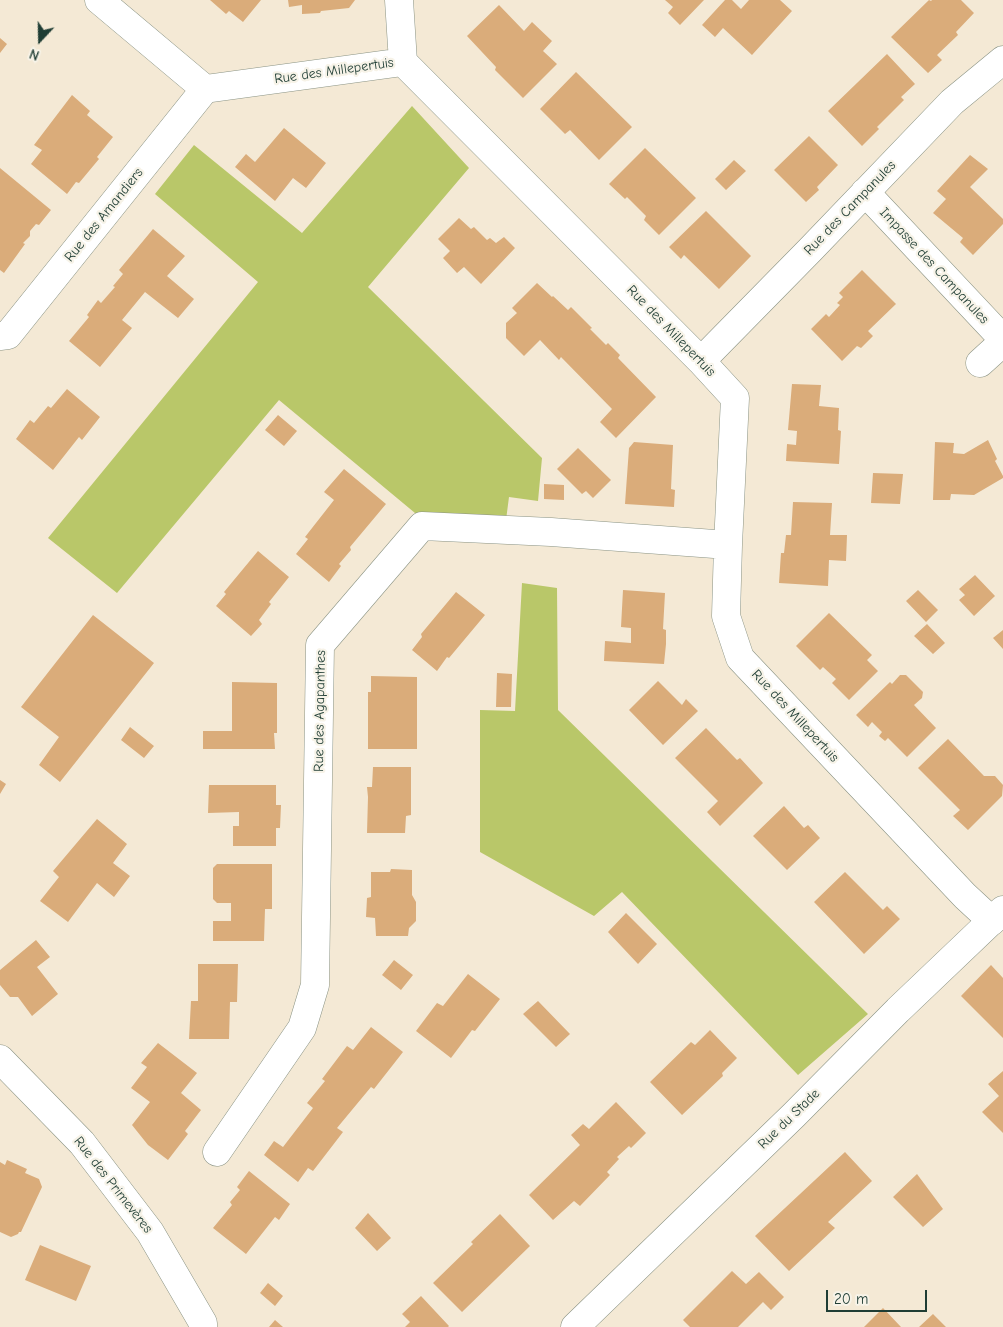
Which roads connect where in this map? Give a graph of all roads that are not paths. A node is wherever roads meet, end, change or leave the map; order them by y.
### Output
1 (99, 0) edge
2 (399, 0) edge
3 (1003, 60) edge
4 (403, 62) junction
5 (205, 89) junction
6 (865, 192) junction
7 (0, 336) edge
8 (1003, 340) edge
9 (701, 361) junction
10 (980, 363) dead end
11 (728, 545) junction
12 (997, 916) edge
13 (0, 1059) edge
14 (217, 1152) dead end
15 (203, 1327) edge
16 (575, 1327) edge

1 - 5 street
2 - 4 street
3 - 6 street, Rue des Campanules
4 - 5 street, Rue des Millepertuis
4 - 9 street, Rue des Millepertuis
5 - 7 street, Rue des Amandiers
6 - 8 street, Impasse des Campanules
6 - 9 street, Rue des Campanules
8 - 10 street, Impasse des Campanules
9 - 11 street, Rue des Millepertuis
11 - 12 street, Rue des Millepertuis
11 - 14 street, Rue des Agapanthes
12 - 16 street, Rue du Stade
13 - 15 street, Rue des Primevères

